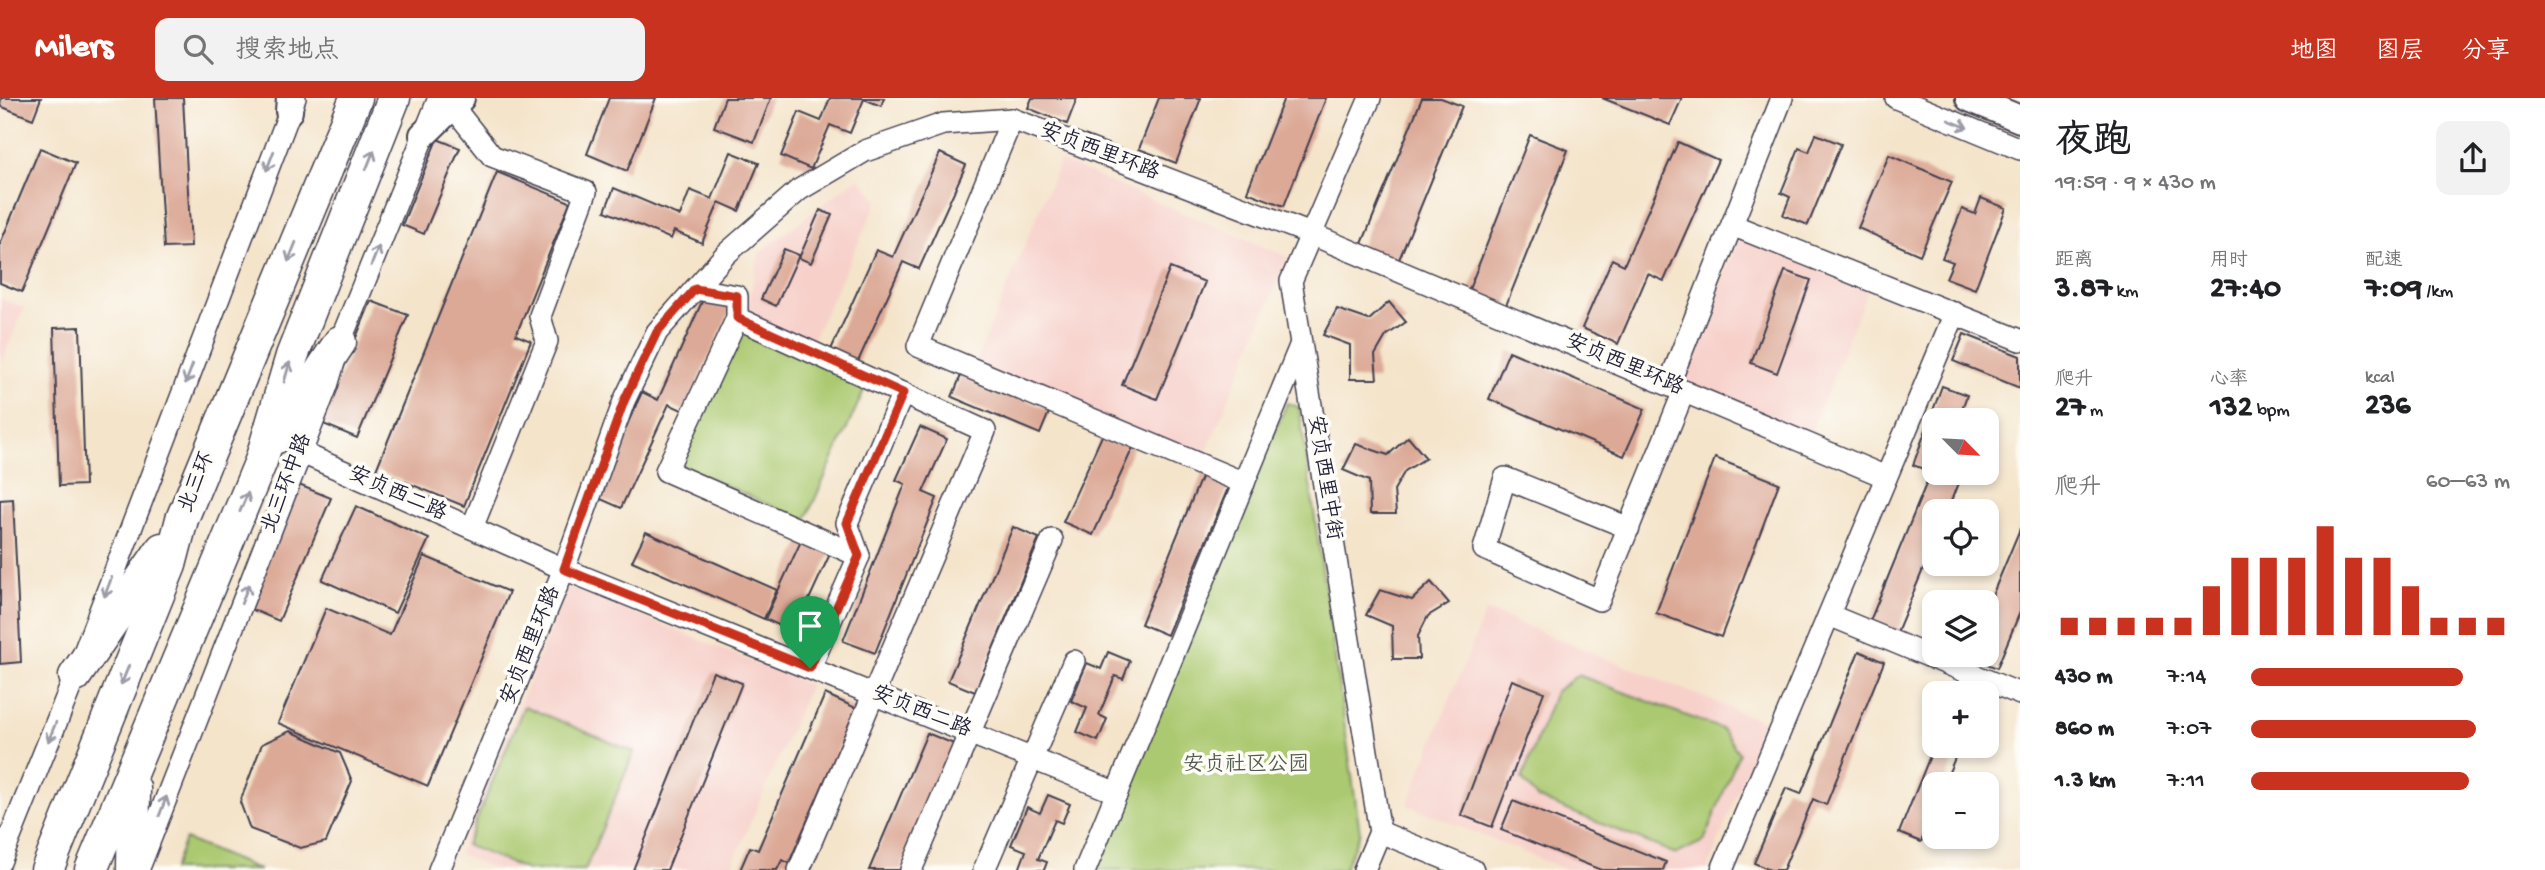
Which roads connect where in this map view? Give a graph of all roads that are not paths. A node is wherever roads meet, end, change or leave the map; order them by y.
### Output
1 (356, 98) edge
2 (394, 98) edge
3 (1370, 98) edge
4 (1782, 98) edge
5 (1896, 98) edge
6 (1969, 98) edge
7 (449, 100) edge
8 (291, 102) edge
9 (1012, 119) junction
10 (2020, 119) edge
11 (423, 135) joint
12 (2020, 149) edge
13 (1732, 225) junction
14 (1311, 234) junction
15 (695, 289) junction
16 (1955, 313) junction
17 (737, 318) junction
18 (2020, 340) edge
19 (340, 342) junction
20 (1301, 344) junction
21 (1677, 388) junction
22 (903, 393) junction
23 (300, 452) junction
24 (261, 461) junction
25 (1886, 477) junction
26 (1244, 483) junction
27 (182, 519) junction
28 (472, 528) junction
29 (1629, 528) junction
30 (1052, 540) dead end
31 (859, 556) junction
32 (564, 569) junction
33 (1829, 615) junction
34 (1074, 662) dead end
35 (810, 668) junction
36 (75, 676) junction
37 (2020, 694) edge
38 (132, 768) junction
39 (1117, 793) junction
40 (1380, 832) junction
41 (0, 862) edge
42 (47, 870) edge
43 (92, 870) edge
44 (132, 870) edge
45 (139, 870) edge
46 (439, 870) edge
47 (799, 870) edge
48 (911, 870) edge
49 (984, 870) edge
50 (1085, 870) edge
51 (1364, 870) edge
52 (1472, 870) edge
53 (1722, 870) edge

1 -> 27 highway, 北三环
24 -> 2 highway
3 - 14 street, 安贞西里中街
4 - 13 street
5 -> 12 street
6 - 10 main road
7 - 11 main road
7 - 28 street
8 -> 36 street
9 - 14 street, 安贞西里环路
9 - 15 street, 安贞西里环路
9 - 26 street
19 -> 11 street, 北三环中路
13 - 16 street
13 - 21 street
14 - 20 street, 安贞西里中街
14 - 21 street, 安贞西里环路
15 - 17 street
15 - 32 street, 安贞西里环路
16 - 18 street
16 - 25 street
17 - 22 street
17 - 31 street
19 - 23 street, 北三环中路
19 - 24 highway
20 - 26 street
20 - 40 street, 安贞西里中街
21 - 25 street, 安贞西里环路
21 - 29 street
22 - 31 street
22 - 47 street
23 - 28 street, 安贞西二路
45 -> 23 street, 北三环中路
38 -> 24 highway
25 - 33 street
26 - 39 street
27 - 36 highway
27 -> 42 highway, 北三环
28 - 32 street, 安贞西二路
29 - 29 street
30 - 48 street
31 - 35 street
32 - 35 street, 安贞西二路
32 - 46 street, 安贞西里环路
33 - 37 street
33 - 53 street
34 - 49 street
35 - 39 street, 安贞西二路
36 -> 41 street
38 - 43 highway
38 - 44 highway
39 - 50 street
40 - 51 street
40 - 52 street

